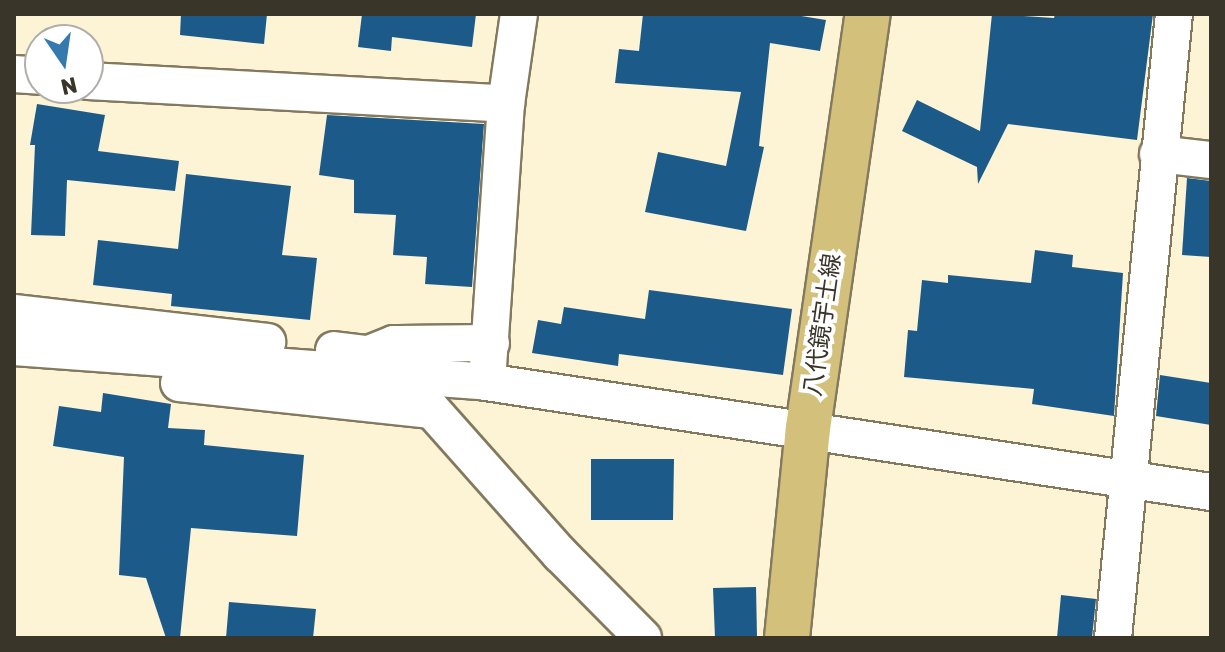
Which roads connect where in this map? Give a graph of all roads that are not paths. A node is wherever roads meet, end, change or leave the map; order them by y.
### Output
1 (519, 14) edge
2 (868, 14) edge
3 (1174, 14) edge
4 (104, 82) edge
5 (506, 104) junction
6 (1158, 154) junction
7 (1211, 160) edge
8 (14, 313) edge
9 (491, 343) junction
10 (14, 347) edge
11 (14, 365) edge
12 (486, 382) junction
13 (808, 428) junction
14 (1128, 477) junction
15 (1211, 492) edge
16 (643, 638) edge
17 (787, 638) edge
18 (1113, 638) edge

1 - 5 street
2 - 13 main road, 八代鏡宇土線
3 - 6 street
4 - 5 street
5 - 9 street
6 - 7 street
6 - 14 street
8 - 9 street
9 - 12 street
10 - 12 street
11 - 16 street
12 - 13 street
13 - 14 street
13 - 17 main road, 八代鏡宇土線
14 - 15 street
14 - 18 street

